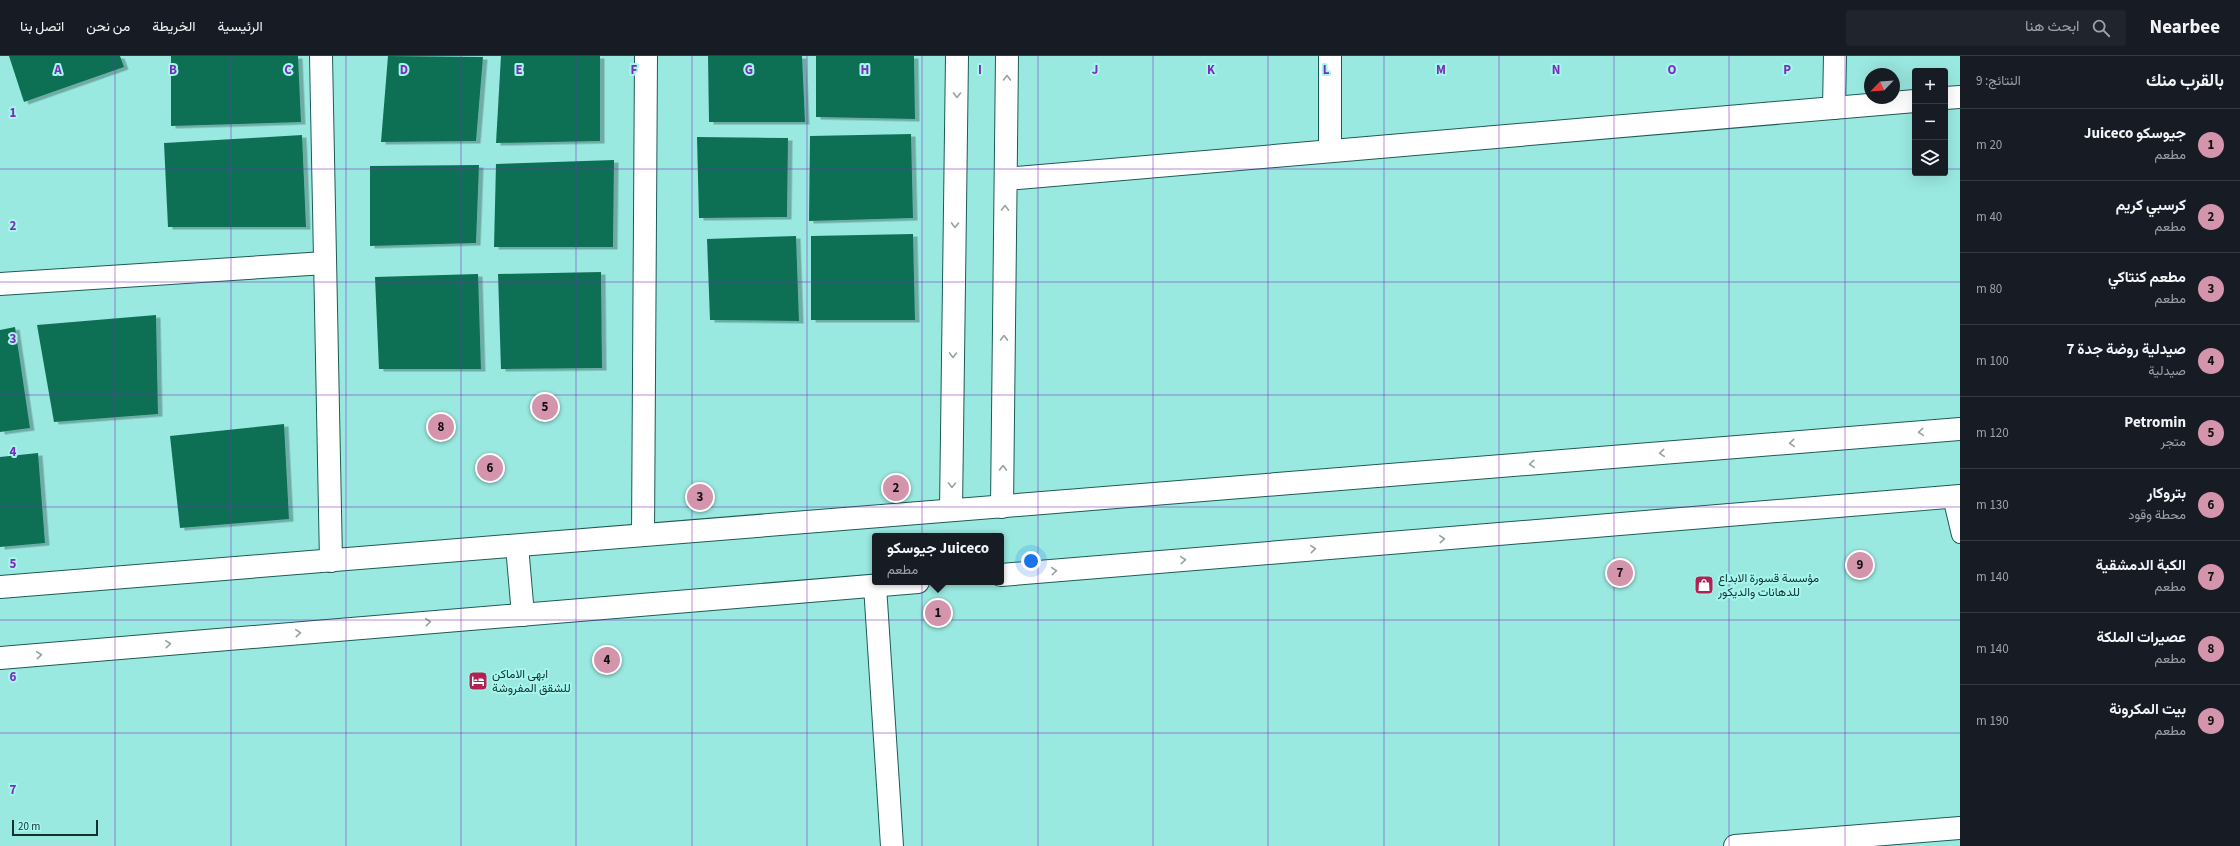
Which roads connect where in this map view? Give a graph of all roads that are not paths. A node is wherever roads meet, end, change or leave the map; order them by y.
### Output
1 (321, 56) edge
2 (646, 56) edge
3 (957, 56) edge
4 (1007, 56) edge
5 (1330, 56) edge
6 (1835, 56) edge
7 (1960, 97) edge
8 (1948, 98) edge
9 (1912, 101) edge
10 (1834, 108) junction
11 (1330, 151) junction
12 (1006, 179) junction
13 (325, 263) junction
14 (0, 284) edge
15 (1960, 429) edge
16 (1955, 496) edge
17 (1002, 506) junction
18 (951, 510) junction
19 (643, 535) junction
20 (1960, 535) edge
21 (517, 546) junction
22 (331, 561) junction
23 (1004, 575) edge
24 (886, 585) edge
25 (875, 586) junction
26 (0, 588) edge
27 (523, 615) junction
28 (0, 658) edge
29 (1960, 828) edge
30 (1821, 843) edge
31 (892, 846) edge
32 (1735, 846) edge

1 - 13 street
2 - 19 street
3 -> 18 street
12 -> 4 street
5 - 11 street
6 - 10 street
7 - 8 street
9 - 10 street
10 - 11 street
11 - 12 street
17 -> 12 street
13 - 14 street
13 - 22 street
15 -> 17 street
16 - 20 lane
23 -> 16 street
17 - 18 street
18 - 19 street
19 - 21 street
21 - 22 street
21 - 27 street
22 - 26 street
24 - 25 street
25 - 27 street
25 - 31 street
28 -> 27 street
29 - 30 street
30 - 32 street

